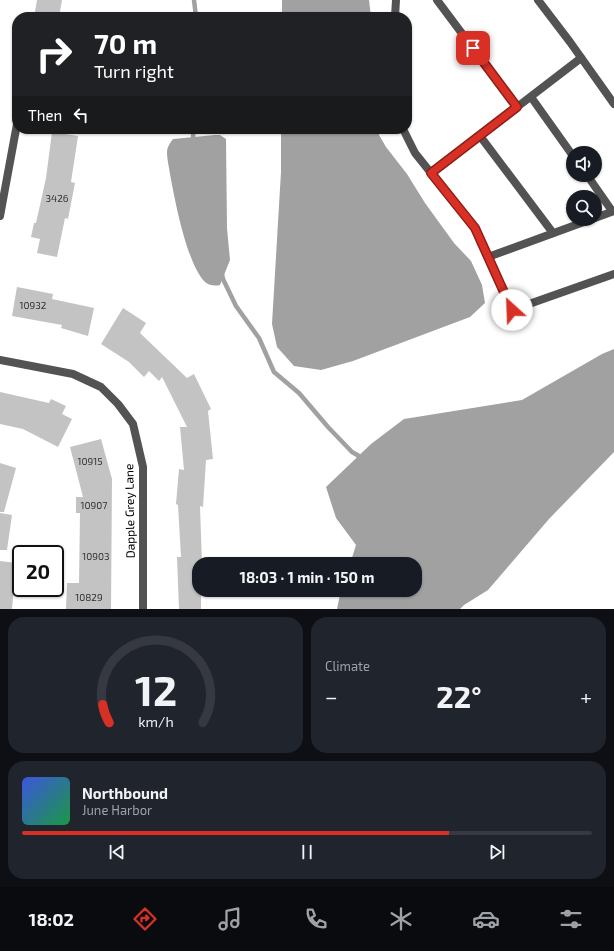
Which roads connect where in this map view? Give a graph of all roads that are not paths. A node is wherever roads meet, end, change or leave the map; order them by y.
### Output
1 (396, 0) edge
2 (437, 0) edge
3 (538, 0) edge
4 (395, 12) edge
5 (581, 58) junction
6 (531, 96) junction
7 (614, 104) edge
8 (517, 107) junction
9 (15, 134) edge
10 (406, 134) edge
11 (480, 136) junction
12 (566, 146) edge
13 (431, 173) junction
14 (592, 182) edge
15 (613, 211) edge
16 (602, 215) edge
17 (0, 216) edge
18 (572, 226) edge
19 (553, 233) junction
20 (488, 257) junction
21 (614, 274) edge
22 (0, 360) edge
23 (143, 609) edge

1 - 4 street
2 - 8 street
3 - 5 street
5 - 6 street
5 - 7 street
6 - 8 street
6 - 12 street
8 - 11 street
9 - 17 street
10 - 13 street
11 - 13 street
11 - 19 street
13 - 20 street
14 - 15 street
15 - 16 street
18 - 19 street
19 - 20 street
20 - 21 street
22 - 23 street, Dapple Grey Lane

